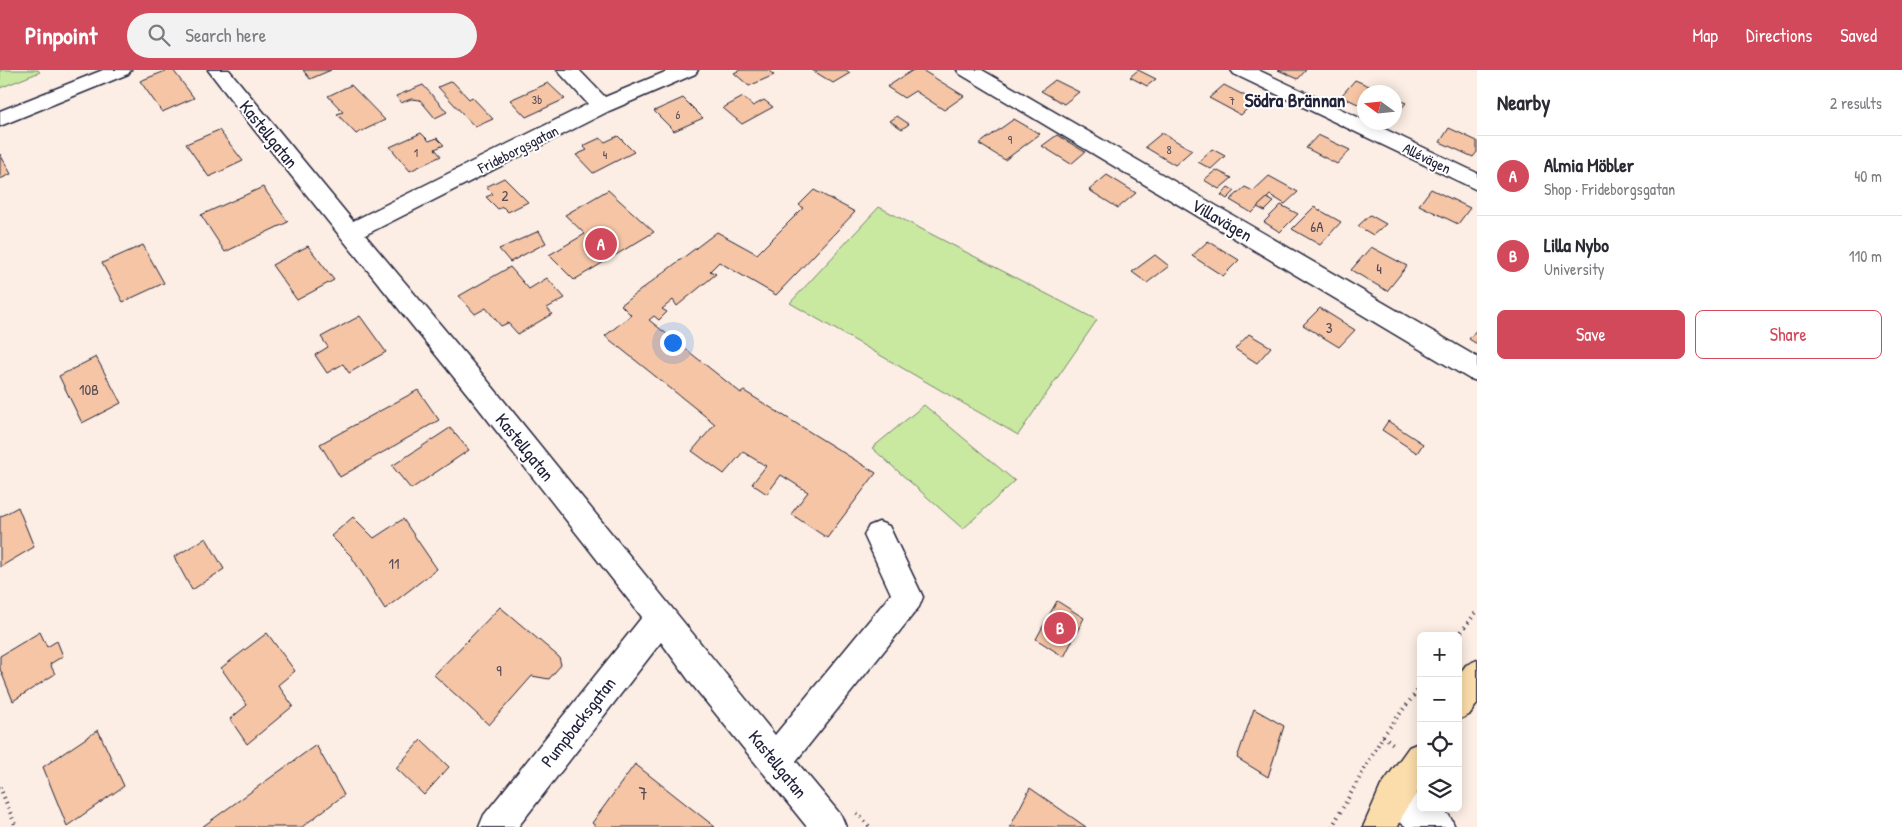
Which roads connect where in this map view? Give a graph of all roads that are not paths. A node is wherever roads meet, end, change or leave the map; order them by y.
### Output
1 (121, 70) edge
2 (218, 70) edge
3 (567, 70) edge
4 (688, 70) edge
5 (967, 70) edge
6 (1241, 70) edge
7 (602, 106) junction
8 (0, 118) edge
9 (1477, 182) edge
10 (351, 232) junction
11 (1477, 370) edge
12 (879, 535) dead end
13 (661, 617) junction
14 (1477, 676) edge
15 (1462, 698) edge
16 (775, 761) junction
17 (1417, 765) edge
18 (1386, 812) edge
19 (496, 827) edge
20 (829, 827) edge
21 (1438, 827) edge

1 - 8 street
2 - 10 street, Kastellgatan
3 - 7 street
4 - 7 street, Frideborgsgatan
5 - 11 street, Villavägen
6 - 9 street, Allévägen
7 - 10 street, Frideborgsgatan
10 - 13 street, Kastellgatan
12 - 16 street
13 - 16 street, Kastellgatan
13 - 19 street, Pumpbacksgatan
14 - 15 main road
16 - 20 street, Kastellgatan
17 - 18 main road
18 - 21 street

